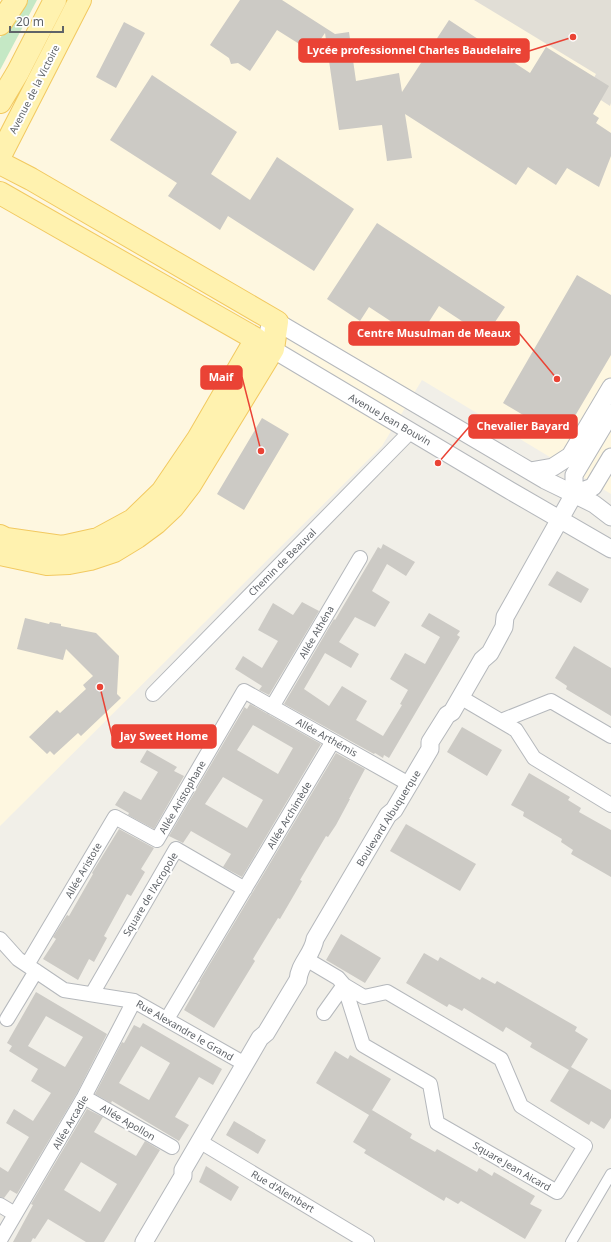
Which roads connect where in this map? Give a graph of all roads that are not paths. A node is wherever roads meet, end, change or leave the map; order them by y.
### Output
1 (16, 0) edge
2 (55, 0) edge
3 (80, 0) edge
4 (0, 24) edge
5 (0, 102) edge
6 (0, 156) edge
7 (0, 163) edge
8 (8, 197) edge
9 (276, 322) junction
10 (265, 344) junction
11 (611, 387) edge
12 (611, 413) edge
13 (411, 431) junction
14 (611, 457) edge
15 (530, 471) junction
16 (574, 494) junction
17 (611, 517) edge
18 (559, 519) junction
19 (0, 536) edge
20 (611, 549) edge
21 (0, 554) edge
22 (360, 558) dead end
23 (244, 691) joint
24 (153, 694) dead end
25 (460, 697) junction
26 (272, 707) junction
27 (502, 721) junction
28 (611, 736) edge
29 (333, 741) junction
30 (409, 784) junction
31 (611, 805) edge
32 (157, 840) joint
33 (245, 889) junction
34 (0, 939) edge
35 (306, 959) junction
36 (32, 968) junction
37 (344, 985) junction
38 (92, 994) junction
39 (134, 1001) junction
40 (324, 1013) dead end
41 (7, 1019) dead end
42 (166, 1019) junction
43 (245, 1064) junction
44 (84, 1097) junction
45 (200, 1141) junction
46 (172, 1147) dead end
47 (611, 1174) edge
48 (0, 1205) edge
49 (15, 1214) junction
50 (0, 1240) edge
51 (144, 1242) edge
52 (367, 1242) edge
53 (571, 1242) edge

1 - 4 main road
2 - 5 main road
3 - 6 main road, Avenue de la Victoire
7 - 9 main road
8 - 10 main road
9 - 10 main road
9 - 15 street
10 - 13 street, Avenue Jean Bouvin
10 - 19 main road
10 - 21 main road
11 - 15 street
12 - 16 street
13 - 18 street, Avenue Jean Bouvin
13 - 24 street, Chemin de Beauval
14 - 16 street
15 - 16 street
16 - 17 street
16 - 18 street, Boulevard Albuquerque
18 - 20 street, Avenue Jean Bouvin
18 - 25 street, Boulevard Albuquerque
22 - 26 street, Allée Athéna
23 - 26 street, Allée Arthémis
23 - 32 street, Allée Aristophane
25 - 27 street
25 - 30 street, Boulevard Albuquerque
26 - 29 street, Allée Arthémis
27 - 28 street
27 - 31 street
29 - 30 street, Allée Arthémis
29 - 33 street, Allée Archimède
30 - 35 street, Boulevard Albuquerque
32 - 36 street, Allée Aristote
33 - 38 street, Square de l'Acropole
33 - 42 street
34 - 36 street, Rue Alexandre le Grand
35 - 37 street, Square Jean Aicard
35 - 43 street, Boulevard Albuquerque
36 - 38 street, Rue Alexandre le Grand
36 - 41 street
37 - 37 street, Square Jean Aicard
37 - 40 street
38 - 39 street, Rue Alexandre le Grand
39 - 42 street, Rue Alexandre le Grand
39 - 44 street, Allée Arcadie
42 - 43 street, Rue Alexandre le Grand
43 - 45 street, Boulevard Albuquerque
44 - 46 street, Allée Apollon
44 - 49 street, Allée Arcadie
45 - 51 street, Boulevard Albuquerque
45 - 52 street, Rue d'Alembert
47 - 53 street
48 - 49 street
49 - 50 street, Allée Arcadie

